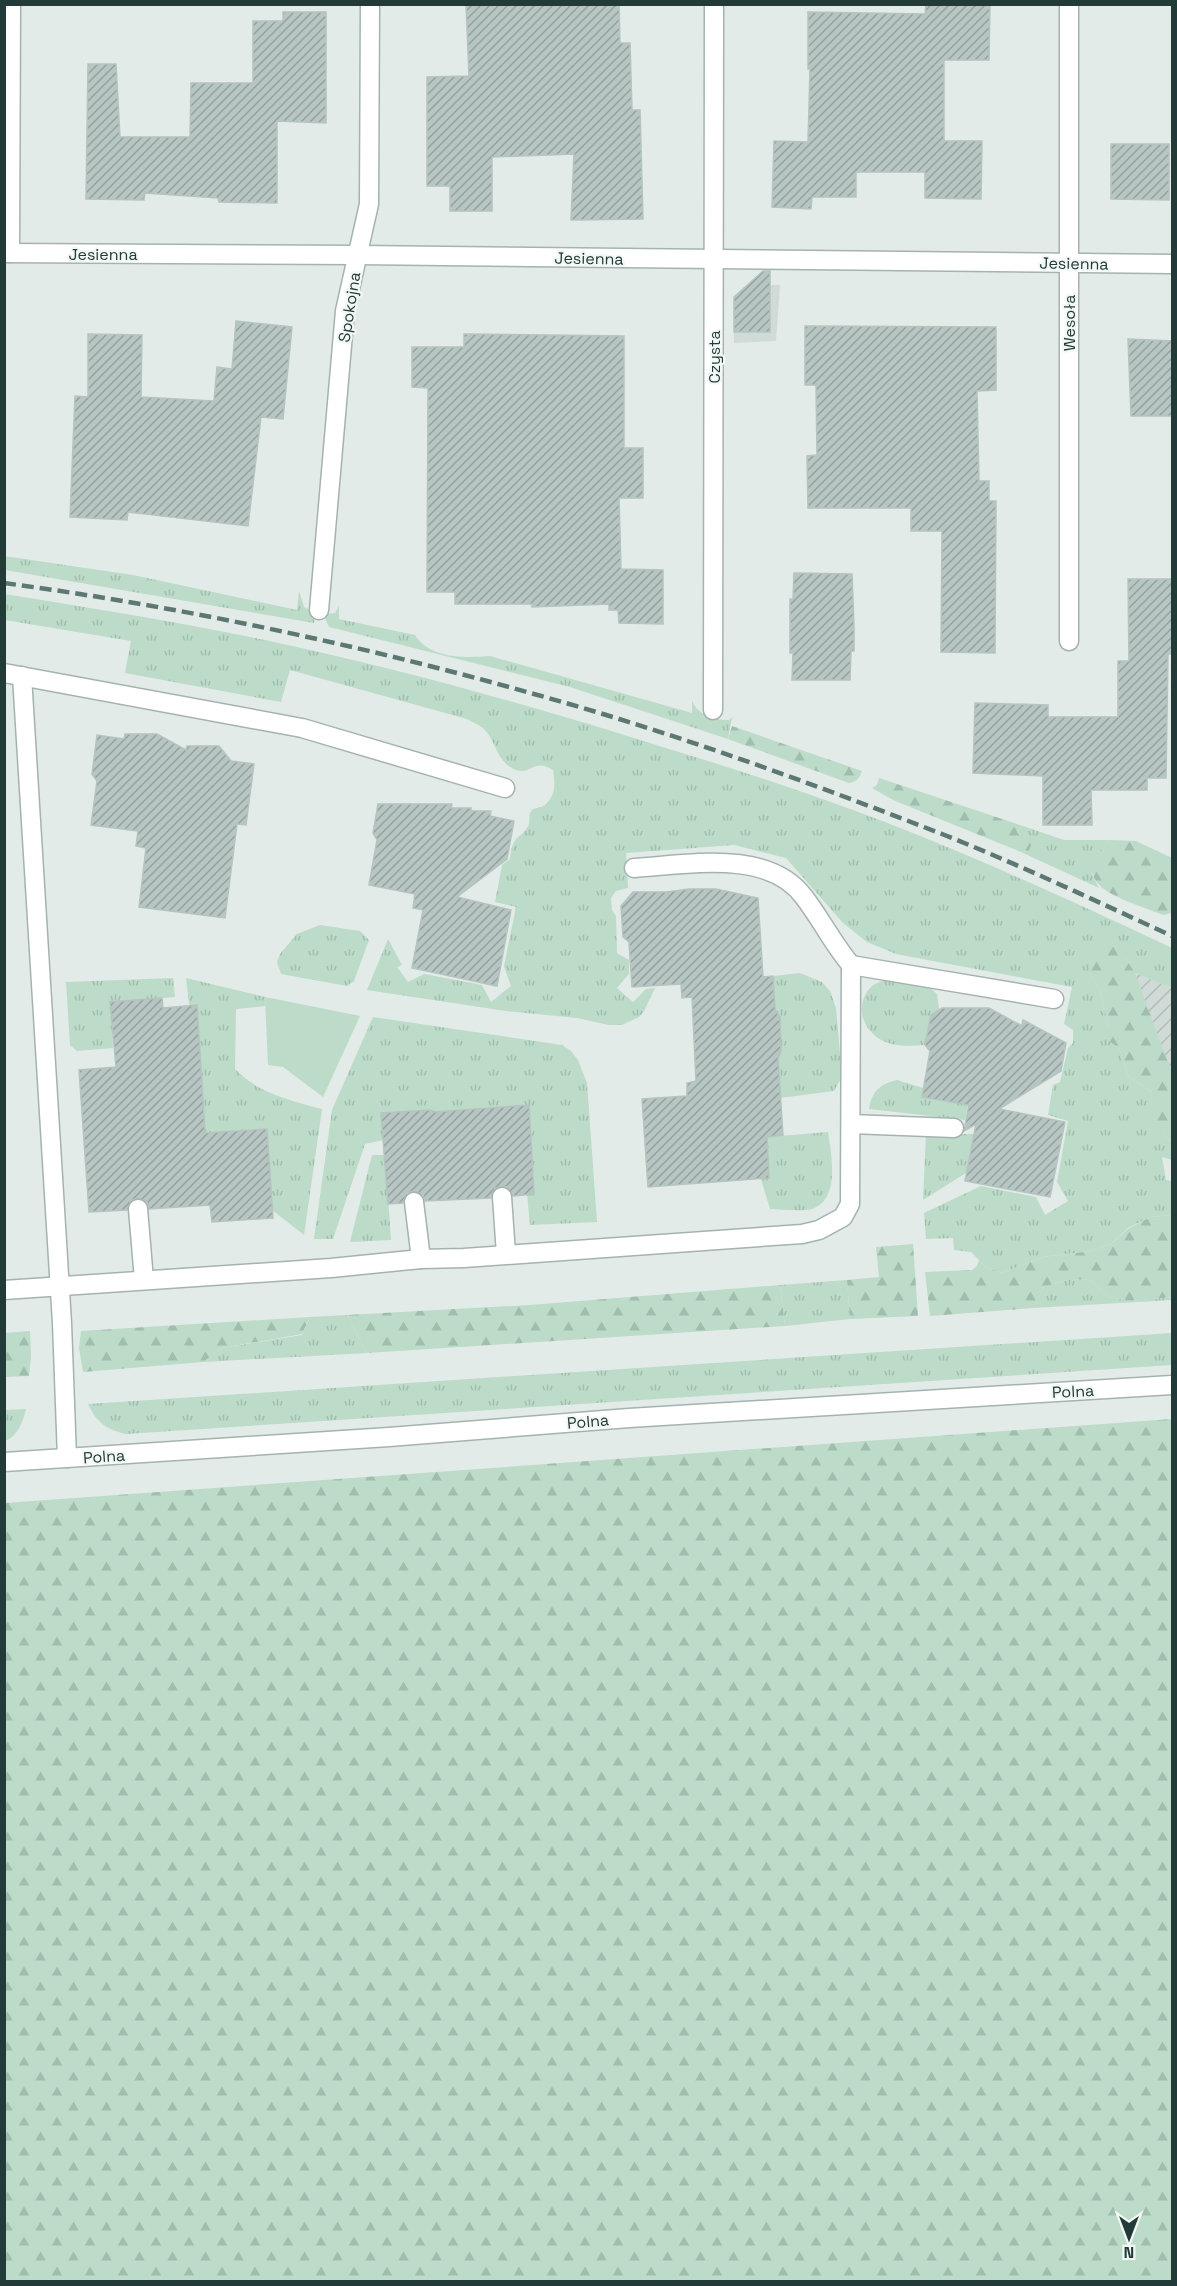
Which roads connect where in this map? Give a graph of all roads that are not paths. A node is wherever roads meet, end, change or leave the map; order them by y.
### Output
1 (10, 4) edge
2 (370, 4) edge
3 (714, 4) edge
4 (1069, 4) edge
5 (7, 253) edge
6 (358, 255) junction
7 (714, 259) junction
8 (1069, 264) junction
9 (1173, 264) edge
10 (319, 610) dead end
11 (1069, 641) dead end
12 (13, 674) edge
13 (712, 710) dead end
14 (505, 788) dead end
15 (634, 868) dead end
16 (851, 965) junction
17 (1054, 999) dead end
18 (850, 1124) junction
19 (954, 1128) dead end
20 (502, 1197) dead end
21 (414, 1202) dead end
22 (138, 1209) dead end
23 (506, 1254) junction
24 (421, 1259) junction
25 (144, 1280) junction
26 (59, 1286) junction
27 (4, 1290) edge
28 (1173, 1385) edge
29 (67, 1458) junction
30 (4, 1462) edge

1 - 5 street
2 - 6 street, Spokojna
3 - 7 street, Czysta
4 - 8 street, Wesoła
5 - 6 street, Jesienna
6 - 7 street, Jesienna
6 - 10 street, Spokojna
7 - 8 street, Jesienna
7 - 13 street, Czysta
8 - 9 street, Jesienna
8 - 11 street, Wesoła
12 - 14 street
12 - 26 street
15 - 16 street
16 - 17 street
16 - 18 street
18 - 19 street
18 - 23 street
20 - 23 street
21 - 24 street
22 - 25 street
23 - 24 street
24 - 25 street
25 - 26 street
26 - 27 street
26 - 29 street
28 - 29 street, Polna
29 - 30 street, Polna

